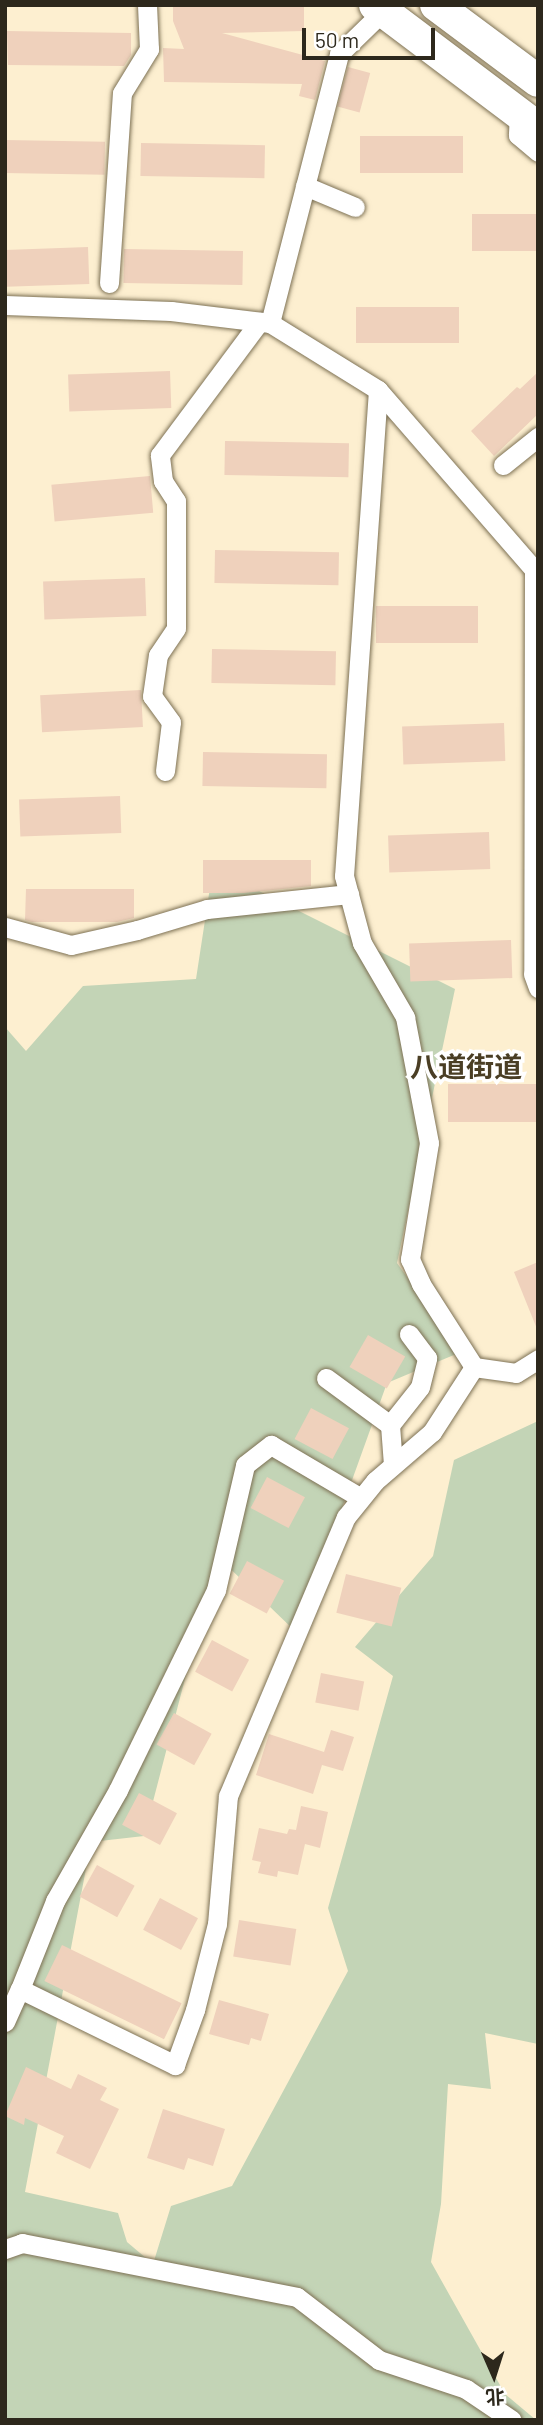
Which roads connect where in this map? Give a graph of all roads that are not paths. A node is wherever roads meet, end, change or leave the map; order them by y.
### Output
1 (147, 5) edge
2 (436, 5) edge
3 (379, 8) edge
4 (538, 81) edge
5 (528, 121) edge
6 (538, 152) edge
7 (305, 186) junction
8 (355, 207) dead end
9 (109, 283) dead end
10 (5, 305) edge
11 (264, 322) junction
12 (377, 390) junction
13 (538, 437) edge
14 (503, 465) dead end
15 (536, 572) edge
16 (165, 771) dead end
17 (349, 894) junction
18 (5, 928) edge
19 (538, 988) edge
20 (409, 1334) dead end
21 (538, 1359) edge
22 (474, 1367) junction
23 (326, 1378) dead end
24 (390, 1425) junction
25 (393, 1465) junction
26 (361, 1498) junction
27 (20, 1989) junction
28 (5, 2022) edge
29 (5, 2249) edge
30 (512, 2420) edge

1 - 9 street
2 - 4 main road
3 - 5 main road
3 - 7 street
5 - 6 street
7 - 8 street
7 - 11 street
10 - 11 street
11 - 12 street
11 - 16 street
12 - 15 street
12 - 17 street
13 - 14 street
15 - 19 street
17 - 18 street
17 - 22 street
20 - 24 street
21 - 22 street
22 - 25 street
23 - 24 street
24 - 25 street
25 - 26 street
26 - 27 street
26 - 27 street
27 - 28 street
29 - 30 street

